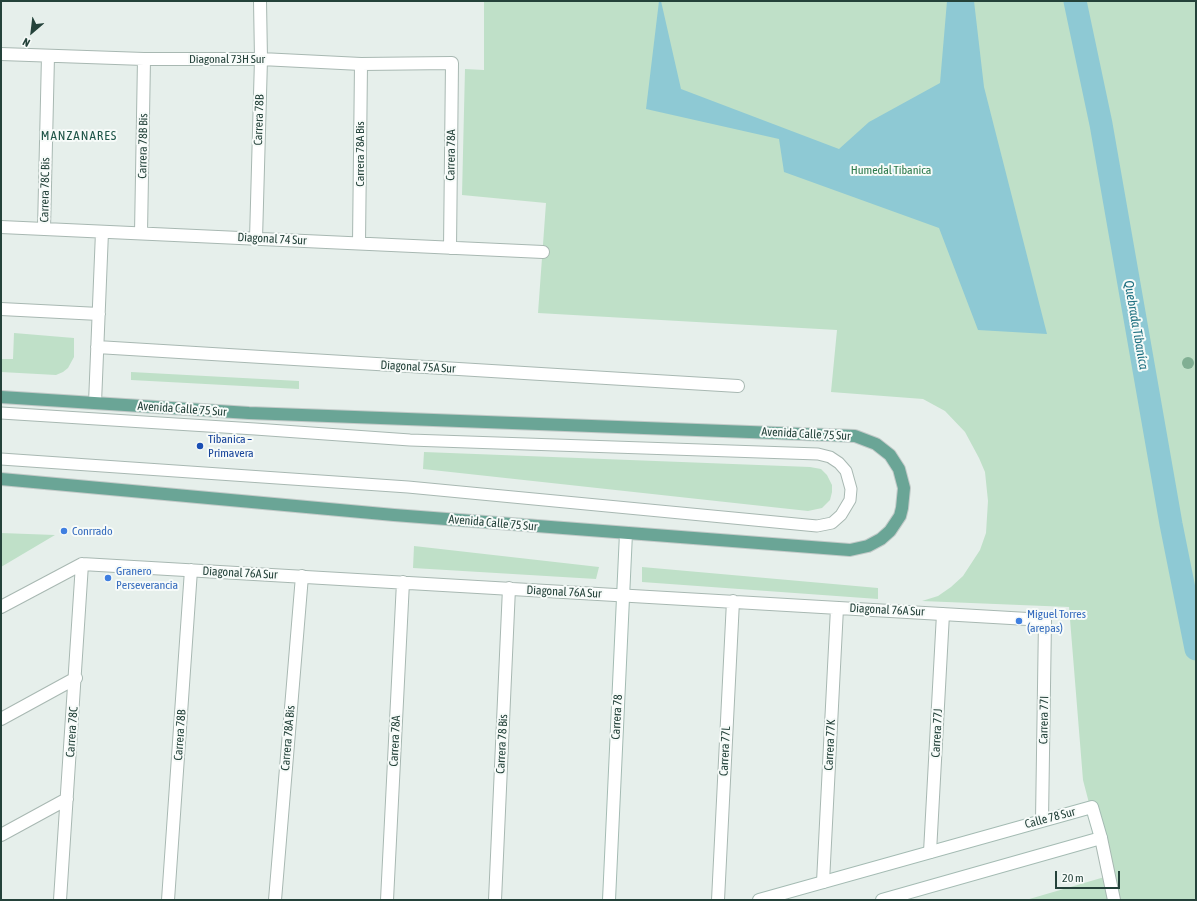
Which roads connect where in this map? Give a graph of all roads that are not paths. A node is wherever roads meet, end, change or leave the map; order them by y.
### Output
1 (260, 1) edge
2 (1, 54) edge
3 (48, 56) junction
4 (144, 59) junction
5 (261, 59) junction
6 (452, 63) joint
7 (361, 64) junction
8 (1, 227) edge
9 (44, 229) junction
10 (102, 232) junction
11 (141, 233) junction
12 (256, 239) junction
13 (359, 243) junction
14 (450, 248) junction
15 (543, 252) dead end
16 (1, 309) edge
17 (99, 314) junction
18 (97, 347) junction
19 (738, 386) dead end
20 (1, 397) edge
21 (95, 403) junction
22 (1, 413) edge
23 (1, 459) edge
24 (1, 479) edge
25 (626, 533) junction
26 (82, 564) junction
27 (191, 570) junction
28 (302, 576) junction
29 (403, 582) junction
30 (509, 588) junction
31 (623, 595) junction
32 (732, 601) junction
33 (1, 607) edge
34 (838, 608) junction
35 (943, 614) junction
36 (1045, 620) joint
37 (76, 678) junction
38 (1, 719) edge
39 (67, 799) junction
40 (1042, 820) junction
41 (1, 835) edge
42 (1101, 838) junction
43 (930, 852) junction
44 (823, 882) junction
45 (60, 900) edge
46 (168, 900) edge
47 (275, 900) edge
48 (387, 900) edge
49 (495, 900) edge
50 (609, 900) edge
51 (718, 900) edge
52 (759, 900) edge
53 (882, 900) edge
54 (1114, 900) edge

1 - 5 street, Carrera 78B
2 - 3 street, Diagonal 73H Sur
3 - 4 street, Diagonal 73H Sur
3 - 9 street, Carrera 78C Bis
4 - 5 street, Diagonal 73H Sur
4 - 11 street, Carrera 78B Bis
5 - 7 street, Diagonal 73H Sur
5 - 12 street, Carrera 78B
6 - 7 street, Diagonal 73H Sur
6 - 14 street, Carrera 78A
7 - 13 street, Carrera 78A Bis
8 - 9 street, Diagonal 74 Sur
9 - 10 street, Diagonal 74 Sur
10 - 11 street, Diagonal 74 Sur
10 - 17 street
11 - 12 street, Diagonal 74 Sur
12 - 13 street, Diagonal 74 Sur
13 - 14 street, Diagonal 74 Sur
14 - 15 street, Diagonal 74 Sur
16 - 17 street
17 - 18 street
18 - 19 street, Diagonal 75A Sur
18 - 21 street
20 - 21 main road, Avenida Calle 75 Sur
21 - 25 main road, Avenida Calle 75 Sur
22 - 23 lane
24 - 25 main road, Avenida Calle 75 Sur
25 - 31 street, Carrera 78
26 - 27 street, Diagonal 76A Sur
26 - 33 street
26 - 37 street, Carrera 78C
27 - 28 street, Diagonal 76A Sur
27 - 46 street, Carrera 78B
28 - 29 street, Diagonal 76A Sur
28 - 47 street, Carrera 78A Bis
29 - 30 street, Diagonal 76A Sur
29 - 48 street, Carrera 78A
30 - 31 street, Diagonal 76A Sur
30 - 49 street, Carrera 78 Bis
31 - 32 street, Diagonal 76A Sur
31 - 50 street, Carrera 78
32 - 34 street, Diagonal 76A Sur
32 - 51 street, Carrera 77L
34 - 35 street, Diagonal 76A Sur
34 - 44 street, Carrera 77K
35 - 36 street, Diagonal 76A Sur
35 - 43 street, Carrera 77J
36 - 40 street, Carrera 77I
37 - 38 street
37 - 39 street, Carrera 78C
39 - 41 street
39 - 45 street, Carrera 78C
40 - 42 street, Calle 78 Sur
40 - 43 street, Calle 78 Sur
42 - 53 street
42 - 54 street
43 - 44 street, Calle 78 Sur
44 - 52 street, Calle 78 Sur

